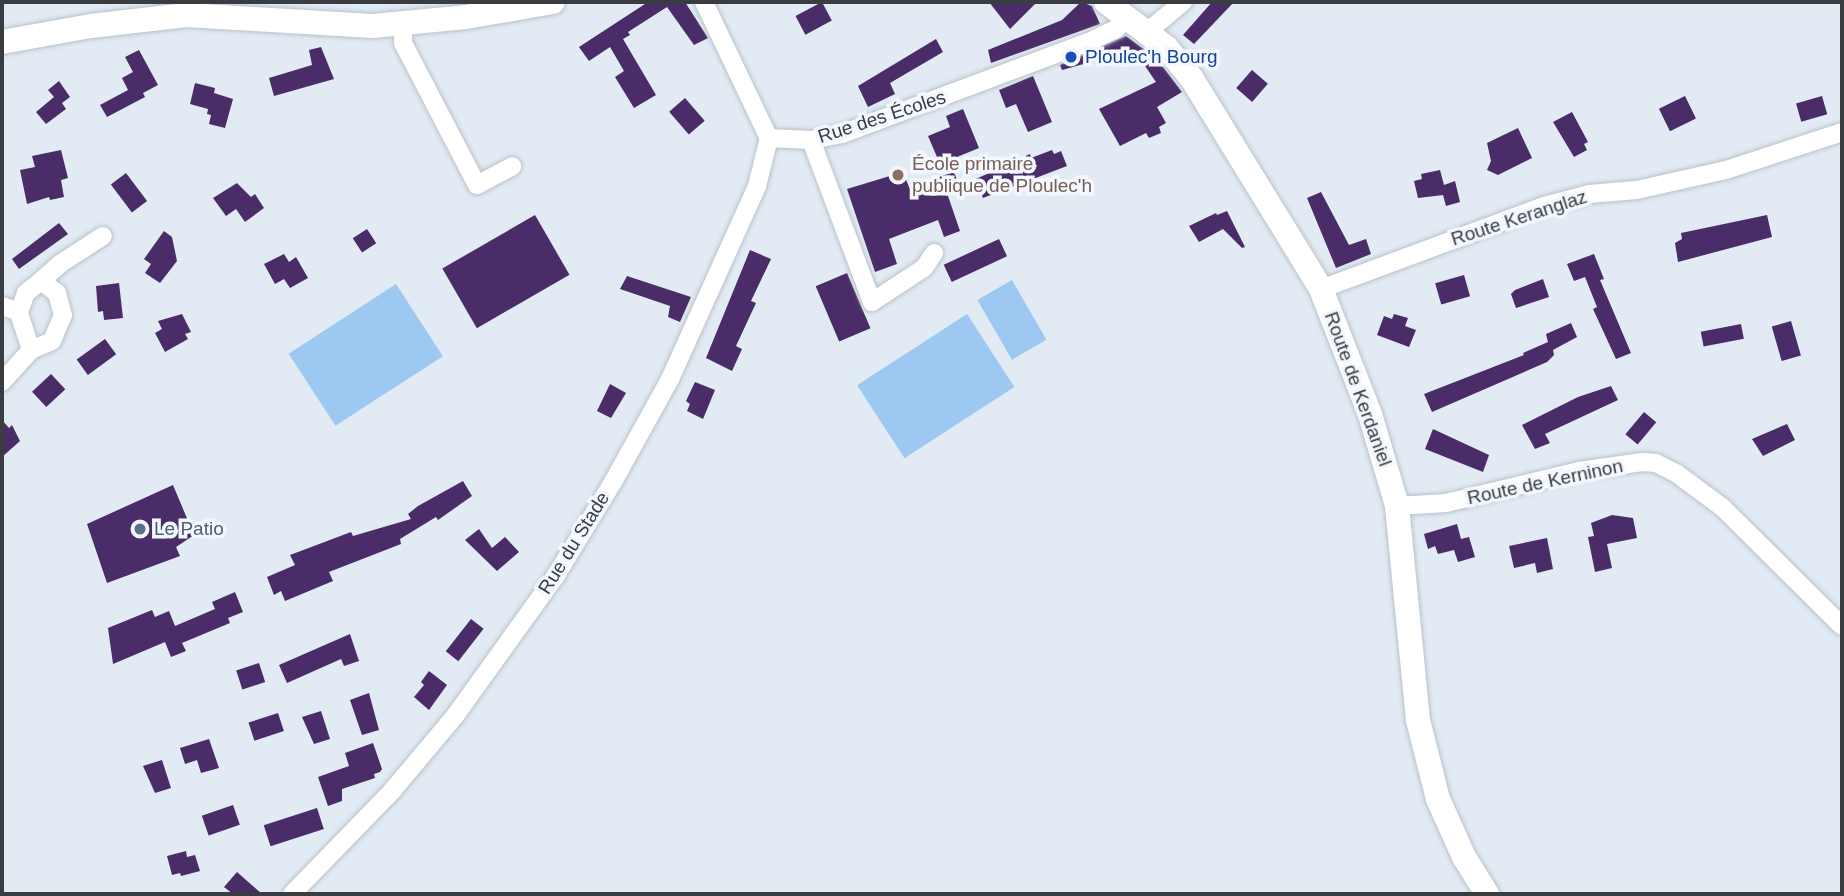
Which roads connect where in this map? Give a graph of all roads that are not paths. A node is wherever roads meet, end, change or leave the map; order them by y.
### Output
1 (553, 2) edge
2 (704, 2) edge
3 (1106, 2) edge
4 (1183, 2) edge
5 (1138, 24) junction
6 (403, 25) junction
7 (2, 42) edge
8 (1842, 132) edge
9 (768, 138) junction
10 (811, 140) junction
11 (512, 166) dead end
12 (103, 236) dead end
13 (934, 254) dead end
14 (41, 281) junction
15 (1321, 289) junction
16 (10, 309) edge
17 (31, 350) junction
18 (2, 382) edge
19 (1397, 506) junction
20 (1842, 626) edge
21 (292, 894) edge
22 (1487, 894) edge

1 - 6 street
2 - 9 street
3 - 5 street, Route de Kerdaniel
4 - 5 street, Rue des Écoles
5 - 10 street, Rue des Écoles
5 - 15 street, Route de Kerdaniel
6 - 7 street
6 - 11 street
8 - 15 street, Route Keranglaz
9 - 10 street, Rue des Écoles
9 - 21 street, Rue du Stade
10 - 13 street
12 - 14 street
14 - 16 street
14 - 17 street
15 - 19 street, Route de Kerdaniel
16 - 17 street
17 - 18 street
19 - 20 street, Route de Kerninon
19 - 22 street, Route de Kerdaniel

